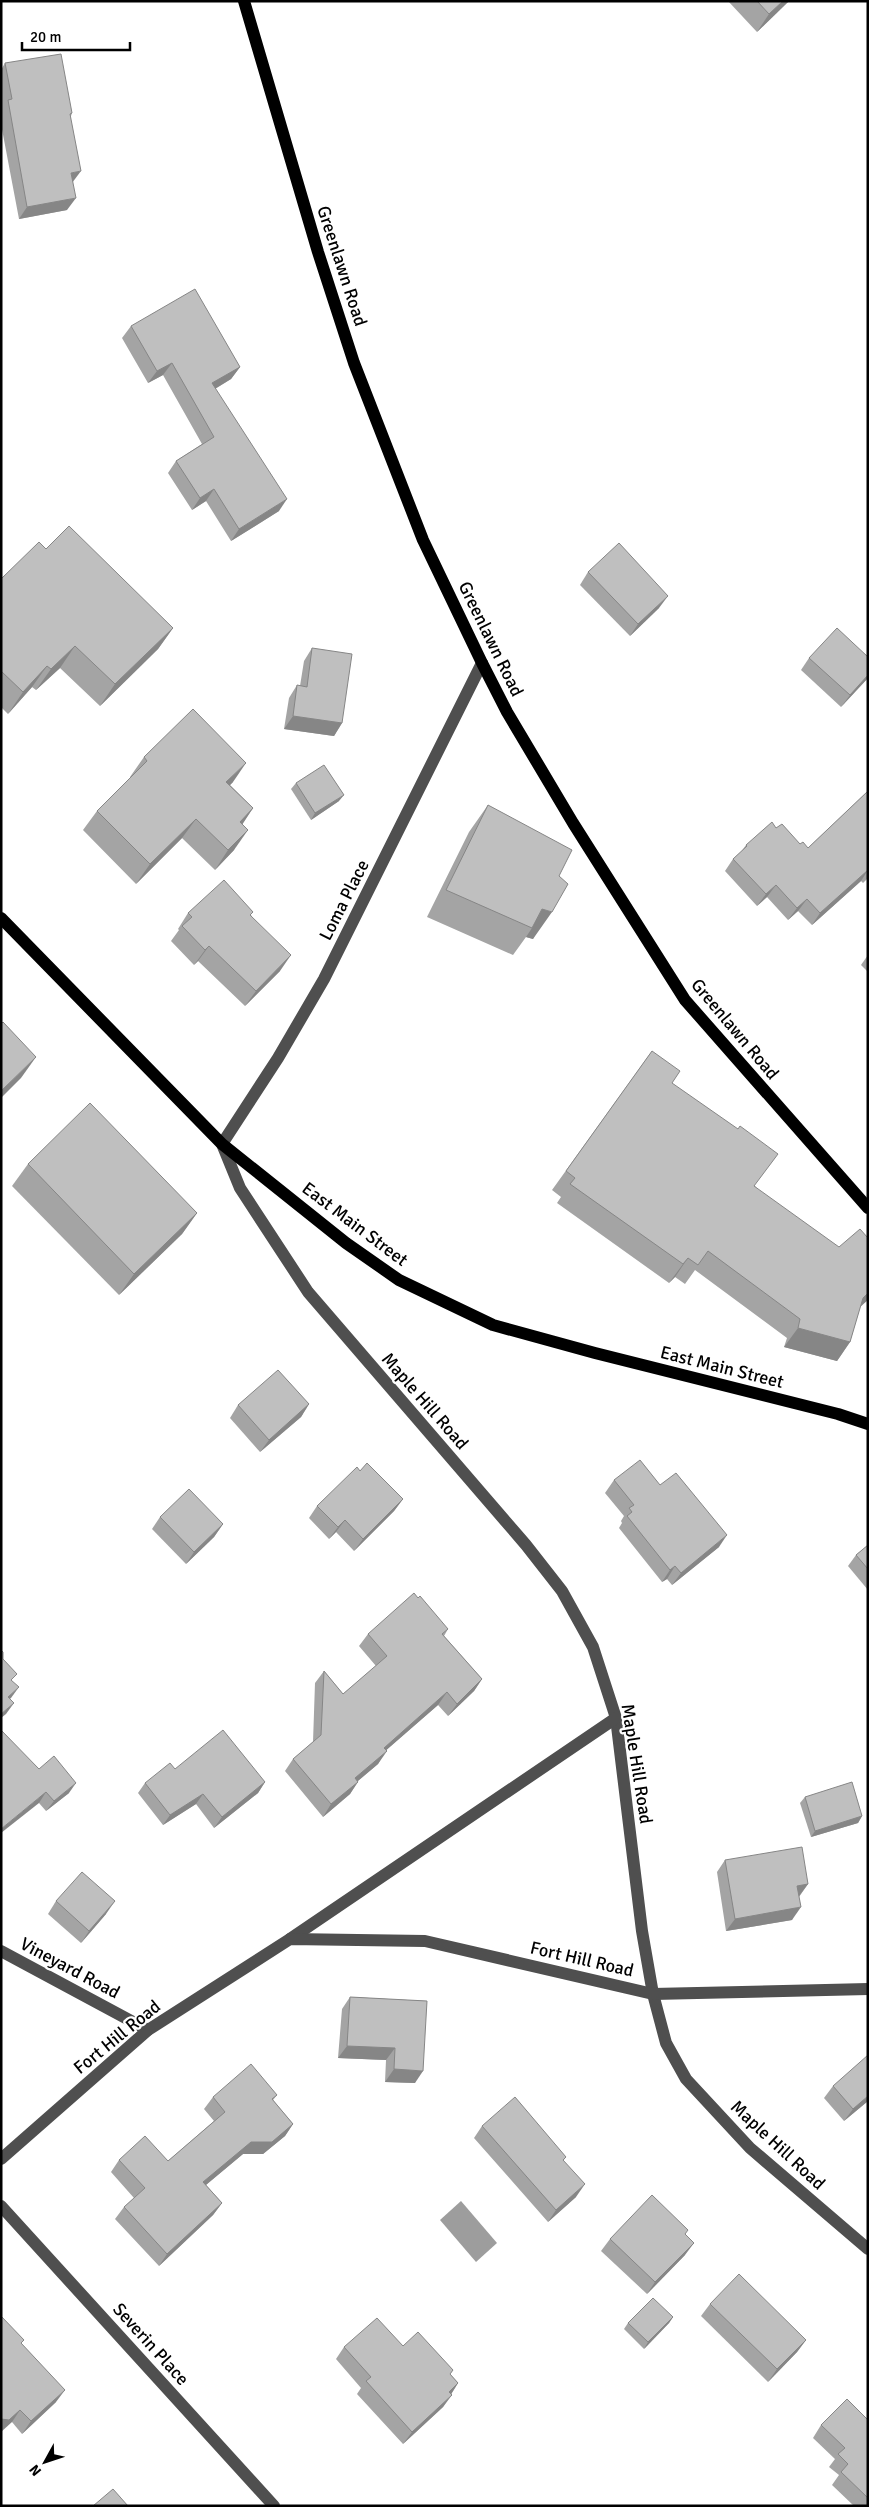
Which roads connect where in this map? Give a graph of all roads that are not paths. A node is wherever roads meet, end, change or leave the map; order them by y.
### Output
1 (244, 1) edge
2 (482, 663) junction
3 (1, 918) edge
4 (222, 1144) junction
5 (868, 1208) edge
6 (868, 1424) edge
7 (616, 1718) junction
8 (290, 1939) junction
9 (1, 1951) edge
10 (868, 1989) edge
11 (653, 1994) junction
12 (148, 2030) junction
13 (1, 2159) edge
14 (1, 2206) edge
15 (868, 2249) edge
16 (274, 2506) edge

1 - 2 main road, Greenlawn Road
2 - 4 street, Loma Place
2 - 5 main road, Greenlawn Road
3 - 4 main road, East Main Street
4 - 6 main road, East Main Street
4 - 7 street, Maple Hill Road
7 - 8 street, Fort Hill Road
7 - 11 street, Maple Hill Road
8 - 11 street, Fort Hill Road
8 - 12 street, Fort Hill Road
9 - 12 street, Vineyard Road
10 - 11 street, Fort Hill Road
11 - 15 street, Maple Hill Road
12 - 13 street, Fort Hill Road
14 - 16 street, Severin Place

